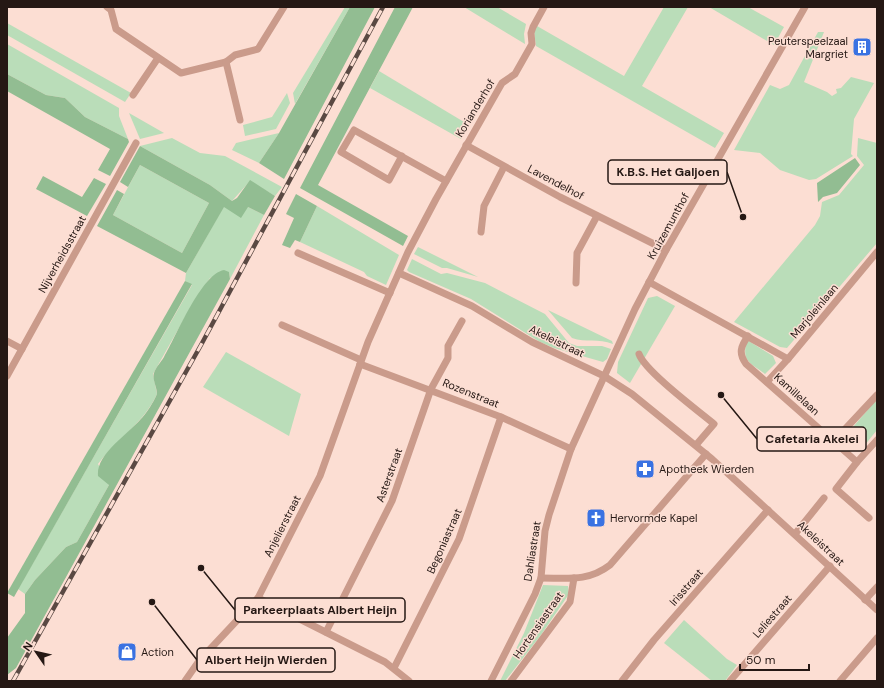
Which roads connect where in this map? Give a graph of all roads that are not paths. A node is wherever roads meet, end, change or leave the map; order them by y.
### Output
1 (107, 7) edge
2 (284, 7) edge
3 (544, 7) edge
4 (805, 7) edge
5 (158, 58) junction
6 (226, 62) junction
7 (133, 95) dead end
8 (240, 120) dead end
9 (136, 143) dead end
10 (466, 145) junction
11 (402, 156) junction
12 (504, 167) junction
13 (446, 181) junction
14 (597, 216) junction
15 (481, 232) dead end
16 (666, 250) junction
17 (877, 252) edge
18 (298, 253) dead end
19 (407, 254) joint
20 (399, 273) junction
21 (649, 282) junction
22 (576, 283) dead end
23 (390, 293) junction
24 (462, 321) dead end
25 (282, 325) dead end
26 (748, 336) junction
27 (7, 341) edge
28 (22, 349) junction
29 (638, 354) dead end
30 (788, 359) junction
31 (361, 362) junction
32 (7, 376) edge
33 (604, 376) junction
34 (767, 382) junction
35 (431, 389) junction
36 (877, 395) edge
37 (501, 417) junction
38 (877, 440) edge
39 (833, 442) junction
40 (696, 445) junction
41 (571, 449) junction
42 (706, 454) junction
43 (857, 462) junction
44 (824, 498) dead end
45 (768, 510) junction
46 (869, 518) dead end
47 (795, 534) junction
48 (830, 566) junction
49 (541, 578) junction
50 (574, 578) junction
51 (877, 587) edge
52 (258, 598) junction
53 (865, 600) junction
54 (877, 610) edge
55 (326, 632) junction
56 (877, 638) edge
57 (394, 668) junction
58 (185, 681) edge
59 (409, 681) edge
60 (491, 681) edge
61 (511, 681) edge
62 (622, 681) edge
63 (730, 681) edge
64 (840, 681) edge

1 - 5 street
2 - 6 street
3 - 10 street, Korianderhof
4 - 16 street, Kruizemunthof
5 - 6 street
5 - 7 street
6 - 8 street
9 - 28 street, Nijverheidsstraat
10 - 12 street, Lavendelhof
10 - 13 street, Korianderhof
11 - 11 street
11 - 13 street
12 - 14 street, Lavendelhof
12 - 15 street
13 - 19 street, Korianderhof
14 - 16 street, Lavendelhof
14 - 22 street
16 - 21 street, Kruizemunthof
17 - 30 street, Marjoleinlaan
18 - 23 street
19 - 20 street, Anjelierstraat
20 - 23 street, Anjelierstraat
20 - 33 street, Akeleistraat
21 - 26 street, Kamillelaan
21 - 33 street, Kruizemunthof
23 - 31 street, Anjelierstraat
24 - 35 street, Asterstraat
25 - 31 street
26 - 30 street, Kamillelaan
26 - 34 street, Kamillelaan
27 - 28 street
28 - 32 street, Nijverheidsstraat
29 - 40 street
30 - 34 street, Marjoleinlaan
31 - 35 street, Rozenstraat
31 - 52 street, Anjelierstraat
33 - 40 street, Akeleistraat
33 - 41 street, Dahliastraat
34 - 39 street, Kamillelaan
35 - 37 street, Rozenstraat
35 - 55 street, Asterstraat
36 - 39 street
37 - 41 street, Rozenstraat
37 - 57 street, Begoniastraat
38 - 43 street
39 - 43 street, Kamillelaan
40 - 42 street, Akeleistraat
41 - 49 street, Dahliastraat
42 - 45 street, Akeleistraat
42 - 50 street, Hortensiastraat
43 - 46 street
44 - 47 street
45 - 47 street, Akeleistraat
45 - 62 street, Irisstraat
47 - 48 street, Akeleistraat
48 - 53 street, Akeleistraat
48 - 63 street, Leliestraat
49 - 50 street, Hortensiastraat
49 - 60 street, Dahliastraat
50 - 61 street, Hortensiastraat
51 - 53 street
52 - 55 street
52 - 58 street, Anjelierstraat
53 - 54 street, Akeleistraat
55 - 57 street
56 - 64 street
57 - 59 street

